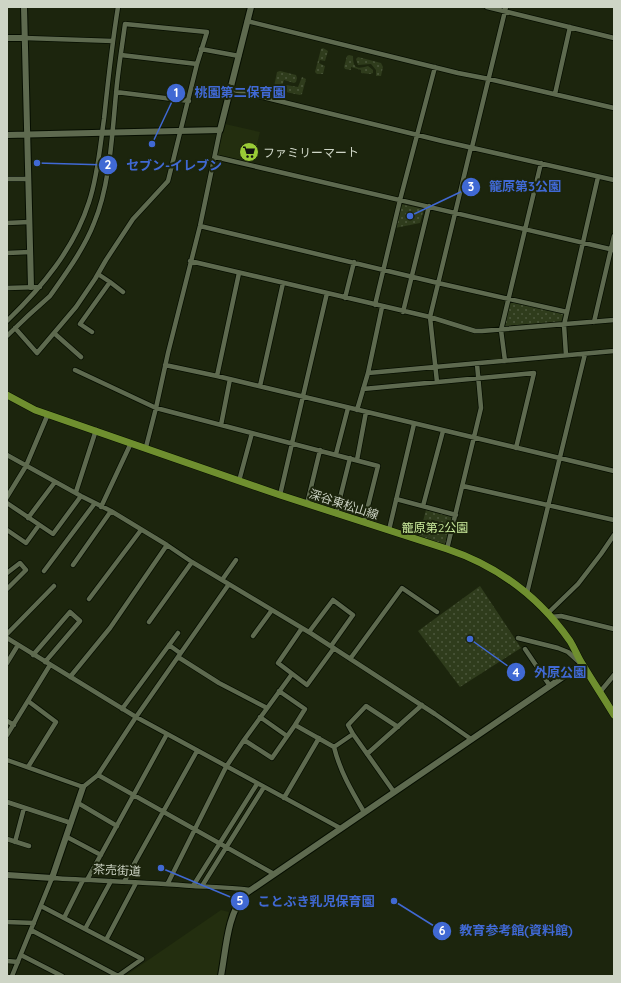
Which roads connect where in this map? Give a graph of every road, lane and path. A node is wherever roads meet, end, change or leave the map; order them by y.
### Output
1 (24, 7) edge
2 (118, 7) edge
3 (250, 7) edge
4 (487, 7) edge
5 (506, 9) edge
6 (247, 21) junction
7 (570, 27) junction
8 (7, 38) edge
9 (25, 38) junction
10 (614, 38) edge
11 (113, 41) junction
12 (202, 49) junction
13 (121, 55) junction
14 (239, 56) junction
15 (198, 64) junction
16 (435, 67) junction
17 (489, 79) junction
18 (230, 89) junction
19 (116, 92) junction
20 (555, 94) junction
21 (189, 102) junction
22 (614, 108) edge
23 (220, 130) junction
24 (180, 131) junction
25 (113, 132) junction
26 (102, 133) junction
27 (417, 134) junction
28 (7, 135) edge
29 (27, 135) junction
30 (472, 147) junction
31 (215, 157) junction
32 (541, 163) junction
33 (598, 177) junction
34 (7, 179) edge
35 (28, 179) junction
36 (614, 180) edge
37 (400, 200) junction
38 (429, 206) junction
39 (455, 213) junction
40 (29, 222) junction
41 (7, 223) edge
42 (200, 226) junction
43 (524, 229) junction
44 (614, 236) edge
45 (583, 243) junction
46 (612, 250) edge
47 (30, 252) junction
48 (7, 253) edge
49 (190, 261) junction
50 (354, 262) junction
51 (383, 269) junction
52 (239, 273) junction
53 (98, 274) junction
54 (411, 276) junction
55 (110, 282) junction
56 (283, 283) junction
57 (438, 283) junction
58 (31, 287) junction
59 (40, 287) junction
60 (7, 288) edge
61 (123, 292) dead end
62 (327, 293) junction
63 (345, 298) junction
64 (509, 298) junction
65 (375, 305) junction
66 (382, 307) junction
67 (403, 312) junction
68 (567, 312) junction
69 (430, 318) junction
70 (614, 320) edge
71 (7, 321) edge
72 (594, 322) junction
73 (564, 325) junction
74 (15, 328) junction
75 (501, 330) junction
76 (92, 332) dead end
77 (54, 333) junction
78 (7, 336) edge
79 (614, 351) edge
80 (585, 354) junction
81 (566, 355) junction
82 (81, 357) dead end
83 (505, 361) junction
84 (477, 364) junction
85 (165, 365) junction
86 (435, 367) junction
87 (75, 370) dead end
88 (368, 372) junction
89 (217, 376) junction
90 (478, 378) junction
91 (230, 379) junction
92 (437, 382) junction
93 (260, 386) junction
94 (363, 389) junction
95 (7, 395) edge
96 (304, 397) junction
97 (156, 408) junction
98 (348, 408) junction
99 (357, 410) junction
100 (366, 412) junction
101 (48, 414) junction
102 (414, 424) junction
103 (221, 425) junction
104 (96, 430) junction
105 (443, 431) junction
106 (252, 433) junction
107 (474, 438) junction
108 (131, 442) junction
109 (292, 443) junction
110 (146, 447) junction
111 (516, 448) junction
112 (320, 450) junction
113 (336, 454) junction
114 (7, 455) edge
115 (350, 458) junction
116 (560, 458) junction
117 (357, 460) junction
118 (26, 466) junction
119 (614, 471) edge
120 (239, 481) junction
121 (55, 482) junction
122 (463, 486) junction
123 (76, 492) junction
124 (280, 495) junction
125 (81, 496) junction
126 (7, 498) edge
127 (396, 499) junction
128 (94, 503) junction
129 (7, 504) edge
130 (307, 504) junction
131 (549, 505) junction
132 (423, 506) junction
133 (101, 507) junction
134 (111, 511) junction
135 (336, 514) junction
136 (456, 515) junction
137 (28, 518) junction
138 (614, 520) edge
139 (364, 522) junction
140 (39, 525) junction
141 (7, 530) edge
142 (141, 530) junction
143 (389, 530) junction
144 (614, 535) edge
145 (167, 545) junction
146 (447, 549) junction
147 (236, 560) dead end
148 (192, 562) junction
149 (73, 565) dead end
150 (44, 571) dead end
151 (7, 573) edge
152 (222, 580) junction
153 (229, 584) junction
154 (54, 586) dead end
155 (7, 589) edge
156 (528, 593) junction
157 (90, 599) dead end
158 (272, 610) junction
159 (436, 612) dead end
160 (550, 615) junction
161 (149, 622) dead end
162 (302, 628) junction
163 (614, 629) edge
164 (309, 632) junction
165 (178, 633) dead end
166 (7, 634) edge
167 (253, 636) dead end
168 (7, 638) edge
169 (518, 638) dead end
170 (18, 645) junction
171 (169, 645) junction
172 (332, 647) junction
173 (525, 648) dead end
174 (33, 655) junction
175 (179, 655) junction
176 (350, 659) junction
177 (7, 663) edge
178 (48, 664) junction
179 (582, 664) junction
180 (292, 674) junction
181 (614, 675) edge
182 (70, 677) junction
183 (550, 686) junction
184 (279, 691) junction
185 (600, 692) junction
186 (28, 701) junction
187 (422, 705) junction
188 (267, 708) junction
189 (122, 709) junction
190 (614, 715) edge
191 (136, 717) junction
192 (260, 717) junction
193 (7, 721) edge
194 (14, 725) junction
195 (295, 725) junction
196 (398, 727) junction
197 (167, 734) junction
198 (353, 734) junction
199 (7, 735) edge
200 (287, 736) junction
201 (319, 738) junction
202 (471, 739) junction
203 (244, 740) junction
204 (334, 747) junction
205 (197, 751) junction
206 (367, 754) junction
207 (7, 760) edge
208 (226, 766) junction
209 (28, 767) junction
210 (98, 775) junction
211 (257, 784) junction
212 (83, 787) junction
213 (264, 787) junction
214 (394, 792) junction
215 (134, 795) junction
216 (284, 798) junction
217 (7, 802) edge
218 (78, 803) junction
219 (24, 808) junction
220 (163, 811) junction
221 (364, 812) junction
222 (71, 823) junction
223 (117, 826) junction
224 (340, 828) junction
225 (194, 829) junction
226 (67, 837) junction
227 (7, 839) edge
228 (15, 842) junction
229 (219, 843) junction
230 (29, 846) dead end
231 (226, 847) junction
232 (100, 855) junction
233 (274, 874) junction
234 (7, 875) edge
235 (52, 878) junction
236 (85, 880) junction
237 (111, 881) junction
238 (124, 882) junction
239 (136, 883) junction
240 (168, 883) junction
241 (193, 886) junction
242 (202, 886) junction
243 (250, 890) junction
244 (41, 906) junction
245 (64, 918) junction
246 (7, 922) edge
247 (34, 923) junction
248 (85, 929) junction
249 (31, 930) junction
250 (106, 940) junction
251 (21, 955) junction
252 (7, 961) edge
253 (18, 962) junction
254 (12, 976) edge
255 (62, 976) edge
256 (118, 976) edge
257 (221, 976) edge

1 - 9 street
2 - 11 street
3 - 6 street
4 - 5 street
5 - 7 street
5 - 17 street
6 - 14 street
6 - 16 street
7 - 10 street
7 - 20 street
8 - 9 street
9 - 11 street
9 - 29 street
11 - 26 street
12 - 13 street
12 - 14 street
12 - 15 street
13 - 15 street
13 - 19 street
14 - 18 street
15 - 21 street
16 - 17 street
16 - 27 street
17 - 20 street
17 - 30 street
18 - 23 street
18 - 27 street
19 - 21 street
19 - 25 street
20 - 22 street
21 - 24 street
23 - 24 street
23 - 31 street
24 - 25 street
24 - 53 street
25 - 26 street
25 - 74 street
26 - 29 street
26 - 59 street
27 - 30 street
27 - 37 street
28 - 29 street
29 - 35 street
30 - 32 street
30 - 39 street
31 - 37 street
31 - 42 street
32 - 33 street
32 - 43 street
33 - 36 street
33 - 45 street
34 - 35 street
35 - 40 street
37 - 38 street
37 - 51 street
38 - 39 street
38 - 54 street
39 - 43 street
39 - 57 street
40 - 41 street
40 - 47 street
42 - 49 street
42 - 50 street
43 - 45 street
43 - 64 street
44 - 46 street
45 - 46 street
45 - 68 street
46 - 72 street
47 - 48 street
47 - 58 street
49 - 52 street
49 - 85 street
50 - 51 street
50 - 63 street
51 - 54 street
51 - 65 street
52 - 56 street
52 - 89 street
53 - 55 street
53 - 77 street
54 - 57 street
54 - 67 street
55 - 61 street
55 - 76 street
56 - 62 street
56 - 93 street
57 - 64 street
57 - 69 street
58 - 59 street
58 - 60 street
59 - 71 street
62 - 63 street
62 - 96 street
63 - 65 street
64 - 68 street
64 - 75 street
65 - 66 street
66 - 67 street
66 - 88 street
67 - 69 street
68 - 73 street
69 - 75 street
69 - 86 street
70 - 72 street
72 - 73 street
73 - 75 street
73 - 81 street
74 - 77 street
74 - 78 street
75 - 83 street
77 - 82 street
79 - 80 street
80 - 81 street
80 - 116 street
81 - 83 street
83 - 84 street
84 - 86 street
84 - 90 street
85 - 89 street
85 - 97 street
86 - 88 street
86 - 92 street
87 - 97 street
88 - 94 street
89 - 91 street
90 - 92 street
90 - 107 street
90 - 111 street
91 - 93 street
91 - 103 street
92 - 94 street
93 - 96 street
94 - 99 street
95 - 101 main road, 深谷東松山線
96 - 98 street
96 - 109 street
97 - 103 street
97 - 110 street
98 - 99 street
98 - 113 street
99 - 100 street
100 - 102 street
100 - 117 street
101 - 104 main road, 深谷東松山線
101 - 118 street
102 - 105 street
102 - 127 street
103 - 106 street
104 - 108 main road, 深谷東松山線
104 - 123 street
105 - 107 street
105 - 132 street
106 - 109 street
106 - 120 street
107 - 111 street
107 - 122 street
108 - 110 main road, 深谷東松山線
108 - 133 street
109 - 112 street
109 - 124 street
110 - 120 main road, 深谷東松山線
111 - 116 street
112 - 113 street
112 - 130 street
113 - 115 street
114 - 118 street
115 - 117 street
115 - 135 street
116 - 119 street
116 - 131 street
117 - 139 street
118 - 121 street
118 - 126 street
120 - 124 main road, 深谷東松山線
121 - 123 street
121 - 137 street
122 - 131 street
122 - 136 street
123 - 125 street
124 - 130 main road, 深谷東松山線
125 - 128 street
125 - 140 street
127 - 132 street
127 - 143 street
128 - 133 street
128 - 150 street
129 - 137 street
130 - 135 main road, 深谷東松山線
131 - 138 street
131 - 156 street
132 - 136 street
133 - 134 street
134 - 142 street
134 - 149 street
135 - 139 main road, 深谷東松山線
136 - 146 street
137 - 140 street
139 - 143 main road, 深谷東松山線
140 - 141 street
142 - 145 street
142 - 157 street
143 - 146 main road, 深谷東松山線
144 - 160 street
145 - 148 street
145 - 182 street
146 - 156 main road, 深谷東松山線
147 - 152 street
148 - 152 street
148 - 161 street
151 - 155 street
152 - 153 street
153 - 158 street
153 - 175 street
154 - 166 street
156 - 160 main road, 深谷東松山線
158 - 162 street
158 - 167 street
159 - 176 street
160 - 163 street
160 - 179 main road, 深谷東松山線
162 - 164 street
162 - 180 street
164 - 172 street
164 - 172 street
165 - 171 street
168 - 170 street
169 - 179 street
170 - 174 street
170 - 177 street
171 - 175 street
171 - 189 street
172 - 176 street
172 - 180 street
173 - 183 street
174 - 178 street
174 - 178 street
175 - 188 street
175 - 191 street
176 - 187 street
178 - 182 street
178 - 186 street
179 - 183 street
179 - 185 main road, 深谷東松山線
180 - 184 street
181 - 185 street
182 - 189 street
183 - 202 street
184 - 188 street
184 - 195 street
185 - 190 main road, 深谷東松山線
186 - 194 street
186 - 209 street
187 - 196 street
187 - 202 street
188 - 192 street
189 - 191 street
191 - 197 street
191 - 210 street
192 - 200 street
192 - 203 street
193 - 194 street
194 - 199 street
195 - 200 street
195 - 201 street
196 - 198 street
196 - 206 street
197 - 205 street
197 - 215 street
198 - 204 street
198 - 206 street
200 - 203 street
201 - 204 street
201 - 216 street
202 - 214 street
203 - 208 street
204 - 221 street
205 - 208 street
205 - 220 street
206 - 214 street
207 - 209 street
208 - 211 street
208 - 225 street
209 - 212 street
210 - 212 street
210 - 215 street
211 - 213 street
211 - 229 street
212 - 218 street
213 - 216 street
213 - 231 street
214 - 221 street
215 - 220 street
215 - 223 street
216 - 224 street
217 - 219 street
218 - 222 street
218 - 223 street
219 - 222 street
219 - 228 street
220 - 225 street
220 - 238 street
221 - 224 street
222 - 226 street
223 - 232 street
224 - 233 street
225 - 229 street
225 - 240 street
226 - 232 street
226 - 235 street
227 - 228 street
228 - 230 street
229 - 231 street
229 - 241 street
231 - 233 street
231 - 242 street
232 - 236 street
233 - 243 street
234 - 235 street, 茶売街道
235 - 236 street, 茶売街道
235 - 244 street
236 - 237 street, 茶売街道
236 - 245 street
237 - 238 street, 茶売街道
237 - 248 street
238 - 239 street, 茶売街道
239 - 240 street, 茶売街道
239 - 250 street
240 - 241 street, 茶売街道
241 - 242 street, 茶売街道
242 - 243 street, 茶売街道
243 - 257 street
244 - 245 street
244 - 247 street
245 - 248 street
246 - 247 street
247 - 249 street
248 - 250 street
249 - 251 street
249 - 256 street
250 - 256 street
251 - 253 street
251 - 255 street
252 - 253 street
253 - 254 street

